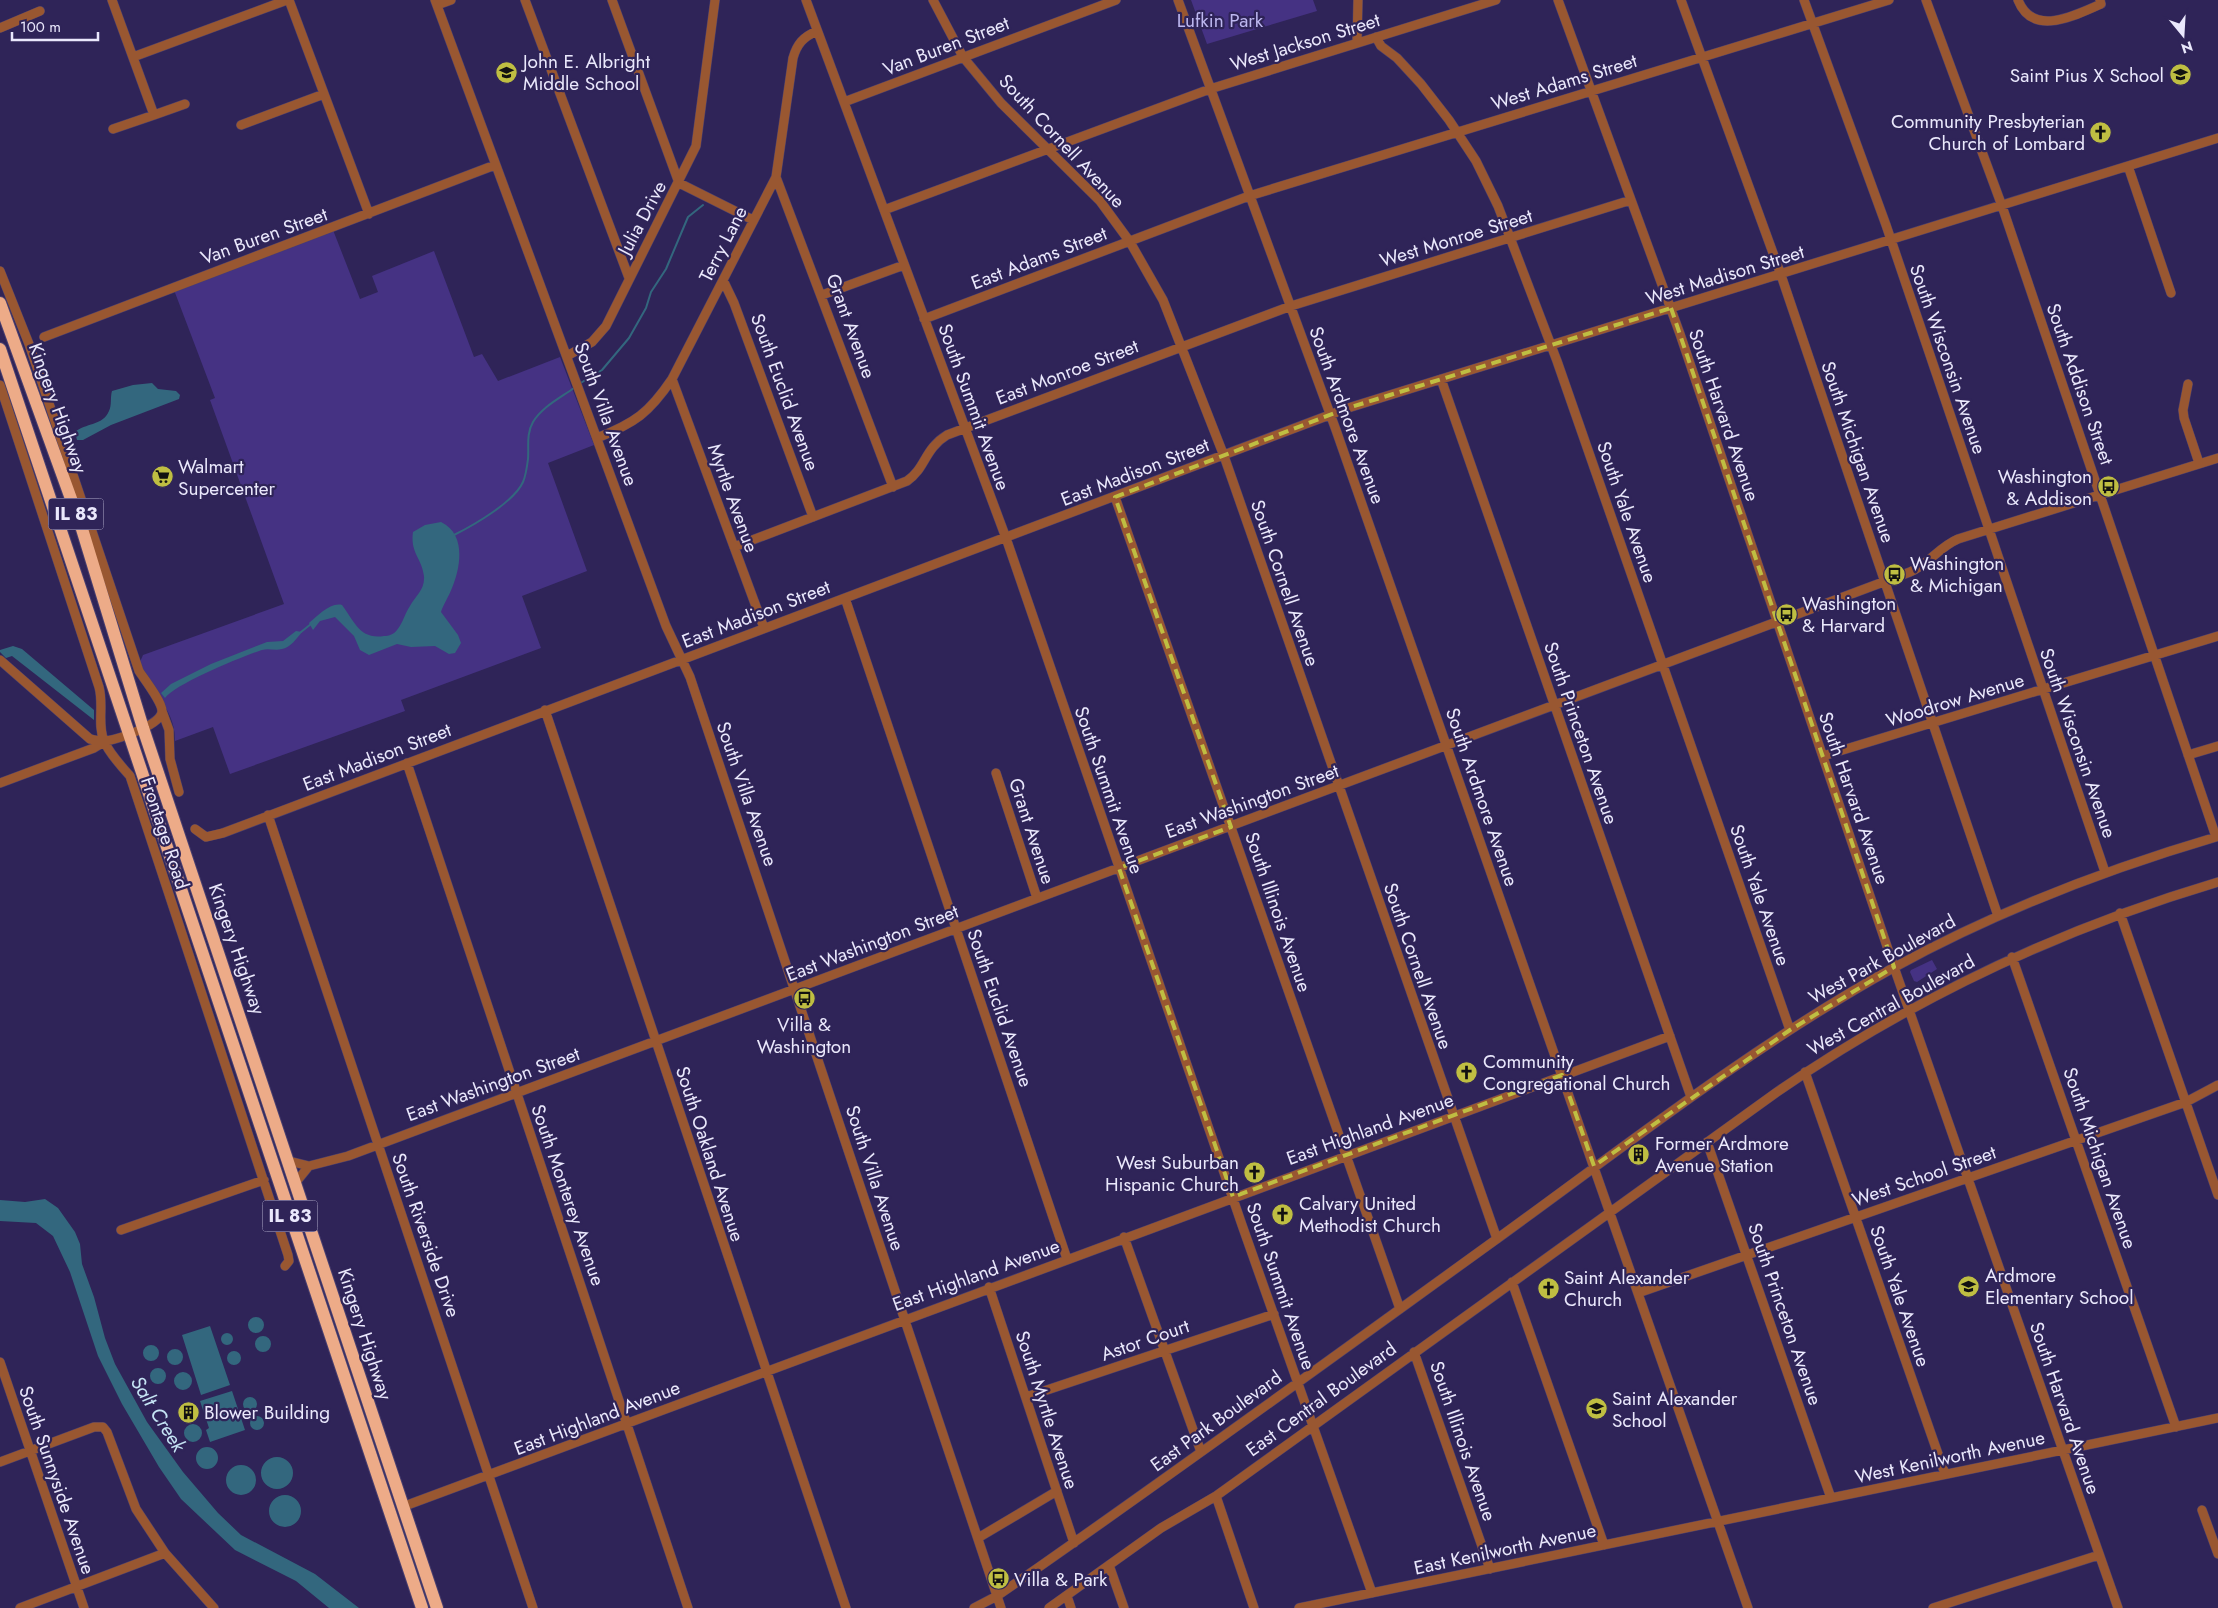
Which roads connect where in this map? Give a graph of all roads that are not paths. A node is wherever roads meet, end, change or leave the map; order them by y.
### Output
1 (112, 0) edge
2 (288, 0) edge
3 (451, 0) edge
4 (525, 0) edge
5 (612, 0) edge
6 (715, 0) edge
7 (806, 0) edge
8 (933, 0) edge
9 (1116, 0) edge
10 (1178, 0) edge
11 (1358, 0) edge
12 (1496, 0) edge
13 (1558, 0) edge
14 (1681, 0) edge
15 (1804, 0) edge
16 (1889, 0) edge
17 (1926, 0) edge
18 (2018, 0) edge
19 (2101, 2) edge
20 (436, 3) edge
21 (40, 11) dead end
22 (1812, 24) junction
23 (0, 28) edge
24 (817, 31) junction
25 (1376, 37) junction
26 (1357, 43) junction
27 (133, 57) junction
28 (964, 57) junction
29 (1702, 57) junction
30 (1210, 89) junction
31 (1592, 91) junction
32 (324, 94) junction
33 (844, 102) junction
34 (185, 104) dead end
35 (154, 115) junction
36 (241, 125) dead end
37 (113, 129) dead end
38 (1457, 132) junction
39 (2218, 138) edge
40 (1048, 149) junction
41 (495, 165) junction
42 (2128, 166) junction
43 (776, 177) junction
44 (679, 183) junction
45 (1249, 196) junction
46 (1631, 200) junction
47 (2002, 206) junction
48 (884, 210) junction
49 (369, 214) junction
50 (753, 220) junction
51 (1511, 238) junction
52 (1891, 241) junction
53 (1130, 242) junction
54 (904, 265) junction
55 (0, 271) edge
56 (1781, 275) junction
57 (629, 278) junction
58 (723, 280) junction
59 (2171, 293) dead end
60 (822, 295) junction
61 (0, 304) edge
62 (1290, 306) junction
63 (1671, 308) junction
64 (924, 319) junction
65 (44, 337) dead end
66 (1182, 346) junction
67 (1551, 346) junction
68 (0, 349) edge
69 (567, 356) junction
70 (672, 379) junction
71 (1440, 379) junction
72 (2188, 384) dead end
73 (0, 385) edge
74 (1331, 415) junction
75 (964, 428) junction
76 (597, 438) junction
77 (1224, 456) junction
78 (2218, 458) edge
79 (2199, 463) junction
80 (893, 487) junction
81 (2100, 495) junction
82 (1115, 497) junction
83 (813, 517) junction
84 (1989, 529) junction
85 (1006, 538) junction
86 (734, 547) junction
87 (1885, 582) junction
88 (845, 598) junction
89 (1777, 622) junction
90 (764, 628) junction
91 (2218, 636) edge
92 (2154, 656) junction
93 (682, 659) junction
94 (0, 660) edge
95 (1663, 665) junction
96 (2043, 690) junction
97 (1554, 706) junction
98 (545, 710) junction
99 (162, 711) junction
100 (1933, 723) junction
101 (143, 728) junction
102 (128, 734) junction
103 (104, 742) junction
104 (1447, 746) junction
105 (2218, 746) edge
106 (2188, 755) junction
107 (1823, 756) junction
108 (407, 763) junction
109 (996, 774) dead end
110 (0, 783) edge
111 (1338, 787) junction
112 (180, 792) dead end
113 (268, 815) junction
114 (1230, 827) junction
115 (195, 829) dead end
116 (2216, 837) joint
117 (1118, 868) junction
118 (2105, 872) junction
119 (2218, 882) edge
120 (1037, 898) junction
121 (2120, 914) junction
122 (1998, 916) junction
123 (956, 929) junction
124 (2012, 957) junction
125 (1894, 967) junction
126 (795, 989) junction
127 (1909, 1009) junction
128 (1790, 1030) junction
129 (1670, 1036) junction
130 (656, 1041) junction
131 (1805, 1072) junction
132 (1562, 1075) junction
133 (2218, 1085) edge
134 (517, 1093) junction
135 (1691, 1097) junction
136 (2186, 1102) junction
137 (1454, 1115) junction
138 (2076, 1140) junction
139 (1707, 1142) junction
140 (378, 1145) junction
141 (1346, 1155) junction
142 (289, 1160) junction
143 (308, 1166) junction
144 (1594, 1166) junction
145 (1968, 1178) junction
146 (264, 1180) junction
147 (296, 1182) junction
148 (2218, 1195) edge
149 (1233, 1197) junction
150 (1610, 1211) junction
151 (1856, 1218) junction
152 (121, 1230) dead end
153 (1124, 1237) junction
154 (1497, 1238) junction
155 (1747, 1256) junction
156 (1067, 1259) junction
157 (285, 1266) dead end
158 (1512, 1282) junction
159 (990, 1287) junction
160 (1638, 1294) junction
161 (1400, 1309) junction
162 (1274, 1314) junction
163 (905, 1319) junction
164 (1164, 1350) junction
165 (1414, 1352) junction
166 (0, 1362) edge
167 (767, 1371) junction
168 (1298, 1382) junction
169 (1026, 1397) junction
170 (2218, 1418) edge
171 (627, 1424) junction
172 (1313, 1425) junction
173 (2176, 1427) junction
174 (30, 1450) junction
175 (2062, 1450) junction
176 (1200, 1452) junction
177 (0, 1462) edge
178 (1945, 1474) junction
179 (489, 1476) junction
180 (1057, 1492) junction
181 (1216, 1496) junction
182 (1831, 1498) junction
183 (402, 1507) junction
184 (2202, 1510) dead end
185 (1718, 1521) junction
186 (978, 1538) junction
187 (1074, 1542) junction
188 (1604, 1545) junction
189 (165, 1553) junction
190 (2218, 1554) edge
191 (2099, 1555) junction
192 (1109, 1565) junction
193 (1490, 1569) junction
194 (77, 1587) junction
195 (1372, 1594) junction
196 (997, 1596) junction
197 (1067, 1596) junction
198 (20, 1608) edge
199 (84, 1608) edge
200 (214, 1608) edge
201 (422, 1608) edge
202 (437, 1608) edge
203 (533, 1608) edge
204 (688, 1608) edge
205 (846, 1608) edge
206 (974, 1608) edge
207 (1001, 1608) edge
208 (1048, 1608) edge
209 (1071, 1608) edge
210 (1124, 1608) edge
211 (1254, 1608) edge
212 (1299, 1608) edge
213 (1748, 1608) edge
214 (1933, 1608) edge
215 (2118, 1608) edge

1 - 27 street
2 - 27 street
2 - 32 street
3 - 20 street
4 - 57 street
5 - 44 street
6 - 44 street, Julia Drive
7 - 24 street, South Summit Avenue
8 - 28 street, South Cornell Avenue
9 - 28 street, Van Buren Street
10 - 30 street, South Ardmore Avenue
11 - 26 street
12 - 25 street, West Jackson Street
13 - 31 street, South Harvard Avenue
14 - 29 street, South Michigan Avenue
15 - 22 street, South Wisconsin Avenue
16 - 22 street, West Adams Street
17 - 47 street, South Addison Street
18 - 19 street
20 - 41 street, South Villa Avenue
21 - 23 street
22 - 29 street, West Adams Street
22 - 52 street, South Wisconsin Avenue
24 - 33 street, South Summit Avenue
24 - 43 street, Terry Lane
25 - 26 street, West Jackson Street
25 - 38 street, South Yale Avenue
26 - 30 street, West Jackson Street
27 - 35 street
28 - 33 street, Van Buren Street
28 - 40 street, South Cornell Avenue
29 - 31 street, West Adams Street
29 - 56 street, South Michigan Avenue
30 - 40 street, West Jackson Street
30 - 45 street, South Ardmore Avenue
31 - 38 street, West Adams Street
31 - 46 street, South Harvard Avenue
32 - 36 street
32 - 49 street
33 - 48 street, South Summit Avenue
34 - 35 street
35 - 37 street
38 - 45 street, West Adams Street
38 - 51 street, South Yale Avenue
39 - 42 street
40 - 48 street, West Jackson Street
40 - 53 street, South Cornell Avenue
41 - 49 street, Van Buren Street
41 - 69 street, South Villa Avenue
42 - 47 street, West Madison Street
42 - 59 street
43 - 50 street, Terry Lane
43 - 60 street, Grant Avenue
44 - 50 street
44 - 57 street, Julia Drive
45 - 53 street, East Adams Street
45 - 62 street, South Ardmore Avenue
46 - 51 street, West Monroe Street
46 - 63 street, South Harvard Avenue
47 - 52 street, West Madison Street
47 - 81 street, South Addison Street
48 - 54 street, South Summit Avenue
49 - 65 street, Van Buren Street
50 - 58 street, Terry Lane
51 - 62 street, West Monroe Street
51 - 67 street, South Yale Avenue
52 - 56 street, West Madison Street
52 - 84 street, South Wisconsin Avenue
53 - 64 street, East Adams Street
53 - 66 street, South Cornell Avenue
54 - 60 street
54 - 64 street, South Summit Avenue
55 - 99 street, Frontage Road
56 - 63 street, West Madison Street
56 - 87 street, South Michigan Avenue
57 - 69 street, Julia Drive
58 - 70 street, Terry Lane
58 - 83 street, South Euclid Avenue
60 - 80 street, Grant Avenue
61 - 101 highway, Kingery Highway / IL 83
62 - 66 street, East Monroe Street
62 - 74 street, South Ardmore Avenue
63 - 67 street, West Madison Street
63 - 89 street, South Harvard Avenue
64 - 75 street, South Summit Avenue
66 - 75 street, East Monroe Street
66 - 77 street, South Cornell Avenue
67 - 71 street, West Madison Street
67 - 95 street, South Yale Avenue
68 - 102 highway, Kingery Highway / IL 83
69 - 76 street, South Villa Avenue
70 - 76 street, Terry Lane
70 - 86 street, Myrtle Avenue
71 - 74 street, West Madison Street
71 - 97 street, South Princeton Avenue
72 - 79 street
73 - 103 street
74 - 77 street, East Madison Street
74 - 104 street, South Ardmore Avenue
75 - 80 street, East Monroe Street
75 - 85 street, South Summit Avenue
76 - 93 street, South Villa Avenue
77 - 82 street, East Madison Street
77 - 111 street, South Cornell Avenue
78 - 79 street, East Washington Street
79 - 81 street, East Washington Street
80 - 83 street, East Monroe Street
81 - 84 street, East Washington Street
81 - 92 street, South Addison Street
82 - 85 street, East Madison Street
82 - 114 street, South Illinois Avenue
83 - 86 street, East Monroe Street
84 - 87 street, East Washington Street
84 - 96 street, South Wisconsin Avenue
85 - 88 street, East Madison Street
85 - 117 street, South Summit Avenue
86 - 90 street, Myrtle Avenue
87 - 89 street, East Washington Street
87 - 100 street, South Michigan Avenue
88 - 90 street, East Madison Street
88 - 123 street, South Euclid Avenue
89 - 95 street, East Washington Street
89 - 107 street, South Harvard Avenue
90 - 93 street, East Madison Street
91 - 92 street, Woodrow Avenue
92 - 96 street, Woodrow Avenue
92 - 106 street, South Addison Street
93 - 98 street, East Madison Street
93 - 126 street, South Villa Avenue
94 - 103 street
95 - 97 street, East Washington Street
95 - 128 street, South Yale Avenue
96 - 100 street, Woodrow Avenue
96 - 118 street, South Wisconsin Avenue
97 - 104 street, East Washington Street
97 - 129 street, South Princeton Avenue
98 - 108 street, East Madison Street
98 - 130 street, South Oakland Avenue
99 - 101 street
99 - 112 street, Frontage Road
100 - 107 street, Woodrow Avenue
100 - 122 street, South Michigan Avenue
101 - 102 street
101 - 142 highway, Kingery Highway / IL 83
102 - 103 street
102 - 201 highway, Kingery Highway / IL 83
103 - 110 street
103 - 146 street, Frontage Road
104 - 111 street, East Washington Street
104 - 132 street, South Ardmore Avenue
105 - 106 street
106 - 116 street, South Addison Street
107 - 125 street, South Harvard Avenue
108 - 113 street, East Madison Street
108 - 134 street, South Monterey Avenue
109 - 120 street, Grant Avenue
111 - 114 street, East Washington Street
111 - 137 street, South Cornell Avenue
113 - 115 street, East Madison Street
113 - 140 street, South Riverside Drive
114 - 117 street, East Washington Street
114 - 141 street, South Illinois Avenue
116 - 118 street, West Park Boulevard
117 - 120 street, East Washington Street
117 - 149 street, South Summit Avenue
118 - 122 street, West Park Boulevard
119 - 121 street, West Central Boulevard
120 - 123 street, East Washington Street
121 - 124 street, West Central Boulevard
121 - 136 street
122 - 125 street, West Park Boulevard
123 - 126 street, East Washington Street
123 - 156 street, South Euclid Avenue
124 - 127 street, West Central Boulevard
124 - 138 street, South Michigan Avenue
125 - 127 street, South Harvard Avenue
125 - 128 street, West Park Boulevard
126 - 130 street, East Washington Street
126 - 163 street, South Villa Avenue
127 - 131 street, West Central Boulevard
127 - 145 street, South Harvard Avenue
128 - 135 street, West Park Boulevard
129 - 132 street, East Highland Avenue
129 - 135 street, South Princeton Avenue
130 - 134 street, East Washington Street
130 - 167 street, South Oakland Avenue
131 - 139 street, West Central Boulevard
131 - 151 street, South Yale Avenue
132 - 137 street, East Highland Avenue
132 - 144 street, South Ardmore Avenue
133 - 136 street, West School Street
134 - 140 street, East Washington Street
134 - 171 street, South Monterey Avenue
135 - 144 street, West Park Boulevard
136 - 138 street, West School Street
136 - 148 street
137 - 141 street, East Highland Avenue
137 - 154 street, South Cornell Avenue
138 - 145 street, West School Street
138 - 173 street, South Michigan Avenue
139 - 150 street, West Central Boulevard
139 - 155 street, South Princeton Avenue
140 - 143 street, East Washington Street
140 - 179 street, South Riverside Drive
141 - 149 street, East Highland Avenue
141 - 161 street, South Illinois Avenue
142 - 143 street
142 - 147 highway, Kingery Highway / IL 83
143 - 147 street
144 - 150 street, South Ardmore Avenue
144 - 154 street, East Park Boulevard
145 - 151 street, West School Street
145 - 175 street, South Harvard Avenue
146 - 152 street
146 - 157 street, Frontage Road
147 - 183 highway, Kingery Highway / IL 83
149 - 153 street, East Highland Avenue
149 - 162 street, South Summit Avenue
150 - 158 street, East Central Boulevard
150 - 160 street, South Ardmore Avenue
151 - 155 street, West School Street
151 - 178 street, South Yale Avenue
153 - 156 street, East Highland Avenue
153 - 164 street
154 - 161 street, East Park Boulevard
155 - 160 street, West School Street
155 - 182 street, South Princeton Avenue
156 - 159 street, East Highland Avenue
158 - 165 street, East Central Boulevard
158 - 188 street
159 - 163 street, East Highland Avenue
159 - 169 street, South Myrtle Avenue
160 - 185 street, South Ardmore Avenue
161 - 168 street, East Park Boulevard
162 - 164 street, Astor Court
162 - 168 street, South Summit Avenue
163 - 167 street, East Highland Avenue
163 - 186 street, South Villa Avenue
164 - 169 street, Astor Court
164 - 176 street
165 - 172 street, East Central Boulevard
165 - 193 street, South Illinois Avenue
166 - 174 street, South Sunnyside Avenue
167 - 171 street, East Highland Avenue
167 - 205 street, South Oakland Avenue
168 - 172 street, South Summit Avenue
168 - 176 street, East Park Boulevard
169 - 180 street, South Myrtle Avenue
170 - 173 street, West Kenilworth Avenue
171 - 179 street, East Highland Avenue
171 - 204 street, South Monterey Avenue
172 - 181 street, East Central Boulevard
172 - 195 street, South Summit Avenue
173 - 175 street, West Kenilworth Avenue
174 - 177 street
174 - 189 street
174 - 194 street, South Sunnyside Avenue
175 - 178 street, West Kenilworth Avenue
175 - 191 street, South Harvard Avenue
176 - 187 street, East Park Boulevard
178 - 182 street, West Kenilworth Avenue
179 - 183 street, East Highland Avenue
179 - 203 street, South Riverside Drive
180 - 186 street
180 - 187 street, South Myrtle Avenue
181 - 192 street, East Central Boulevard
181 - 211 street
182 - 185 street, West Kenilworth Avenue
183 - 202 highway, Kingery Highway / IL 83
184 - 190 street
185 - 188 street, East Kenilworth Avenue
185 - 213 street, South Ardmore Avenue
186 - 196 street, South Villa Avenue
187 - 196 street, East Park Boulevard
188 - 193 street, East Kenilworth Avenue
189 - 194 street
189 - 200 street
191 - 214 street
191 - 215 street, South Harvard Avenue
192 - 197 street, East Central Boulevard
192 - 210 street
193 - 195 street, East Kenilworth Avenue
194 - 198 street
194 - 199 street, South Sunnyside Avenue
195 - 212 street, East Kenilworth Avenue
196 - 206 street, East Park Boulevard
196 - 207 street, South Villa Avenue
197 - 208 street, East Central Boulevard
197 - 209 street

